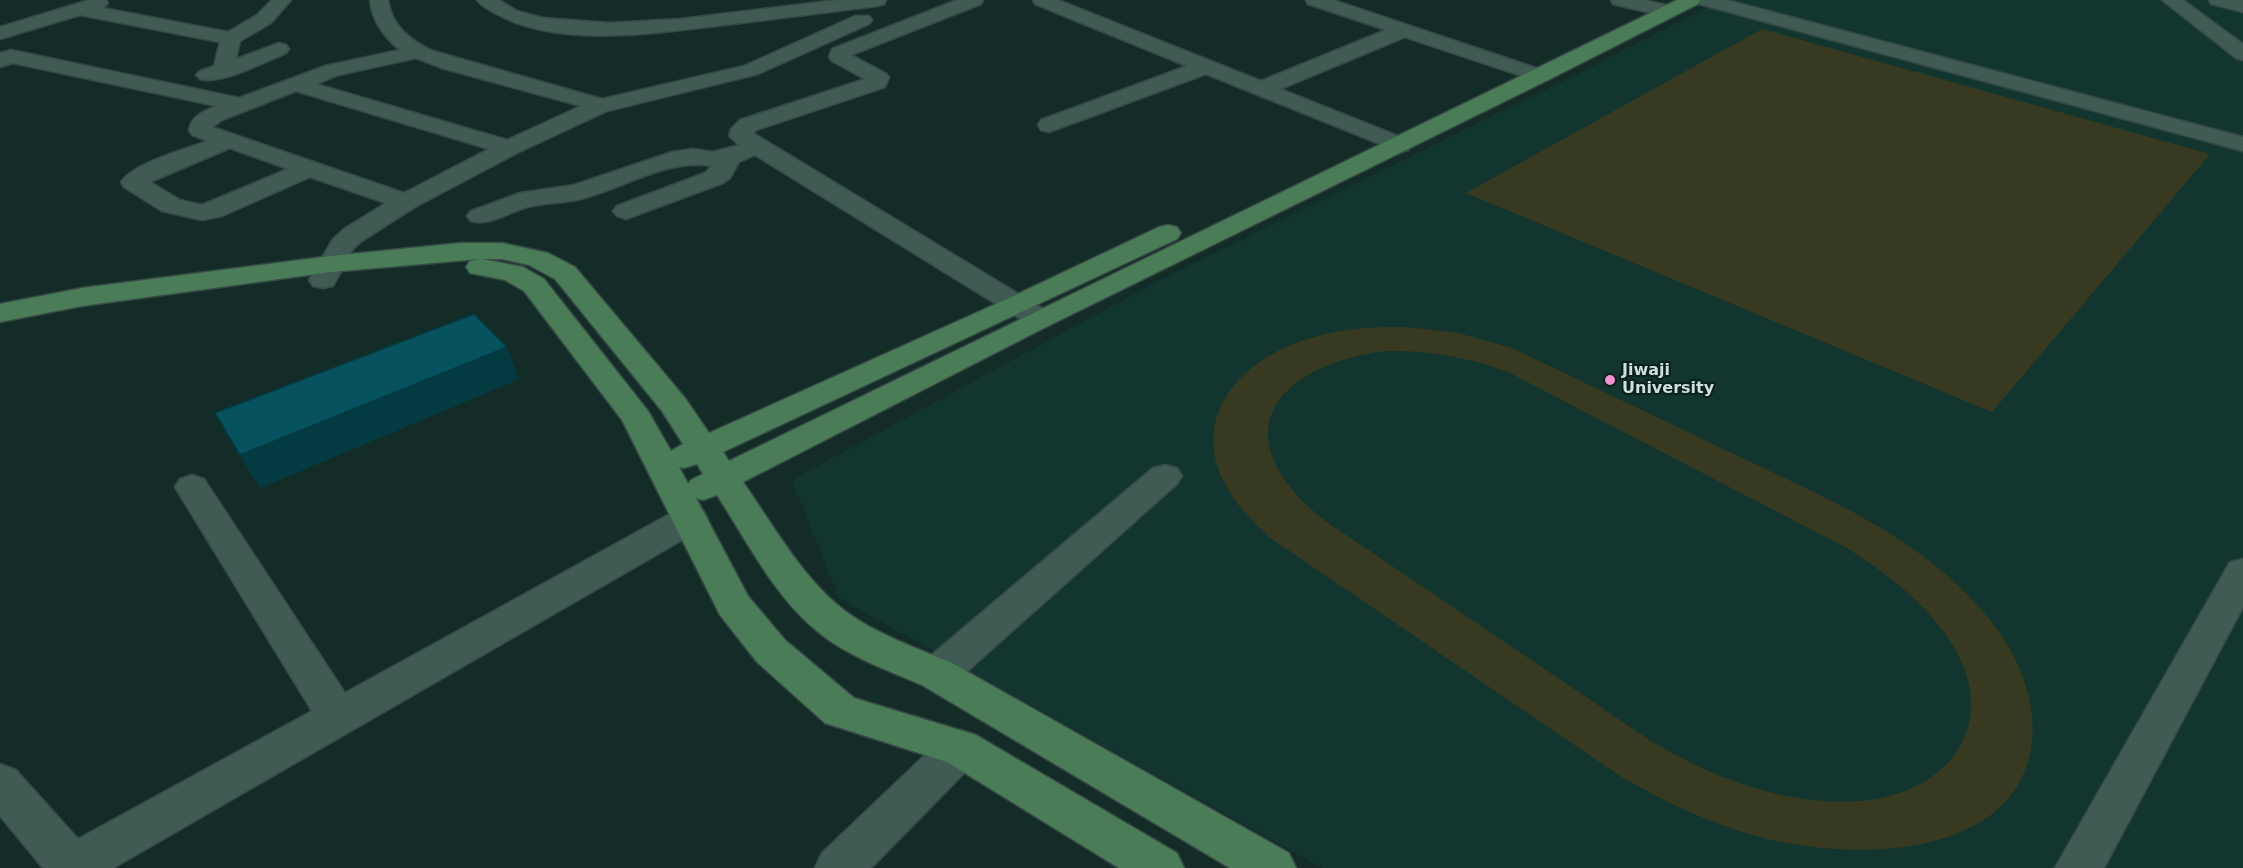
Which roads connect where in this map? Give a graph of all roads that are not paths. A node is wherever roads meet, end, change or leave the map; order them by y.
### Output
1 (106, 0) edge
2 (282, 0) edge
3 (378, 0) edge
4 (486, 0) edge
5 (974, 0) edge
6 (1042, 0) edge
7 (1315, 0) edge
8 (1620, 0) edge
9 (1706, 0) edge
10 (2170, 0) edge
11 (2218, 0) edge
12 (1667, 4) edge
13 (887, 5) edge
14 (2243, 6) edge
15 (79, 9) junction
16 (1404, 30) junction
17 (0, 33) edge
18 (231, 38) junction
19 (648, 43) dead end
20 (279, 49) dead end
21 (418, 52) junction
22 (2243, 54) edge
23 (4, 57) edge
24 (1208, 66) junction
25 (223, 70) junction
26 (1529, 71) junction
27 (294, 84) junction
28 (165, 88) junction
29 (1263, 88) junction
30 (241, 105) junction
31 (600, 106) junction
32 (1049, 125) dead end
33 (1376, 134) junction
34 (228, 141) junction
35 (2243, 144) edge
36 (1400, 145) junction
37 (758, 146) junction
38 (509, 148) junction
39 (729, 157) junction
40 (310, 168) junction
41 (406, 202) junction
42 (627, 211) dead end
43 (480, 216) dead end
44 (327, 272) junction
45 (1017, 305) junction
46 (0, 313) edge
47 (1040, 319) junction
48 (0, 328) edge
49 (702, 448) junction
50 (1165, 476) dead end
51 (721, 479) junction
52 (192, 487) dead end
53 (678, 495) junction
54 (2238, 594) edge
55 (937, 674) junction
56 (338, 717) junction
57 (961, 748) junction
58 (0, 783) edge
59 (71, 867) edge
60 (839, 868) edge
61 (1160, 868) edge
62 (1272, 868) edge
63 (2079, 868) edge

1 - 15 street
2 - 18 street
3 - 21 street
4 - 13 street
5 - 37 street
6 - 24 street
7 - 16 street
8 - 12 street
9 - 35 street
10 - 22 street
11 - 14 street
12 - 26 main road
13 - 19 street
13 - 31 street
15 - 17 street
15 - 18 street
16 - 26 street
16 - 29 street
18 - 25 street
20 - 25 street
21 - 27 street
21 - 31 street
23 - 28 street
24 - 29 street
24 - 32 street
25 - 28 street
26 - 33 main road
26 - 36 main road
27 - 30 street
27 - 38 street
28 - 30 street
29 - 33 street
30 - 34 street
31 - 38 street
33 - 36 street
33 - 45 main road
34 - 40 street
34 - 40 street
36 - 47 main road
37 - 39 street
37 - 45 street
38 - 41 street
39 - 42 street
39 - 43 street
40 - 41 street
41 - 44 street
44 - 46 main road
44 - 48 main road
44 - 49 main road
44 - 53 main road
45 - 47 street
45 - 49 main road
47 - 51 main road
49 - 51 main road
49 - 53 main road
50 - 55 street
51 - 53 main road
51 - 55 main road
52 - 56 street
53 - 56 street
53 - 57 main road
54 - 63 street
55 - 62 main road
56 - 59 street
57 - 60 street
57 - 61 main road
58 - 59 street

